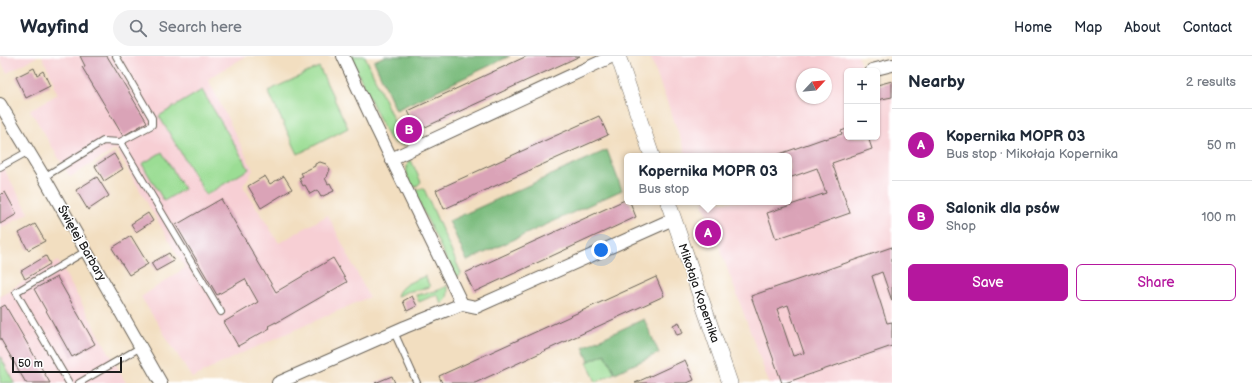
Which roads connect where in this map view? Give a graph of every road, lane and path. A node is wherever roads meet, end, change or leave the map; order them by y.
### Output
1 (116, 56) edge
2 (343, 56) edge
3 (613, 56) edge
4 (618, 56) edge
5 (892, 64) edge
6 (879, 68) edge
7 (0, 105) edge
8 (120, 142) junction
9 (28, 151) junction
10 (651, 153) edge
11 (391, 158) junction
12 (0, 167) edge
13 (44, 177) junction
14 (669, 205) edge
15 (674, 219) junction
16 (86, 251) junction
17 (462, 304) junction
18 (221, 312) dead end
19 (394, 332) junction
20 (141, 347) junction
21 (69, 383) edge
22 (79, 383) edge
23 (161, 383) edge
24 (278, 383) edge
25 (417, 383) edge
26 (730, 383) edge

1 - 8 lane
2 - 11 street
3 - 11 street
4 - 10 street
5 - 6 street
7 - 9 street, Świętej Barbary
8 - 13 lane
8 - 18 lane
9 - 12 lane
9 - 13 street, Świętej Barbary
11 - 17 street
13 - 16 street, Świętej Barbary
14 - 15 street, Mikołaja Kopernika
15 - 17 street
15 - 26 street, Mikołaja Kopernika
16 - 20 street, Świętej Barbary
16 - 21 lane
17 - 19 street
19 - 24 street
19 - 25 lane
20 - 22 lane
20 - 23 street, Świętej Barbary

